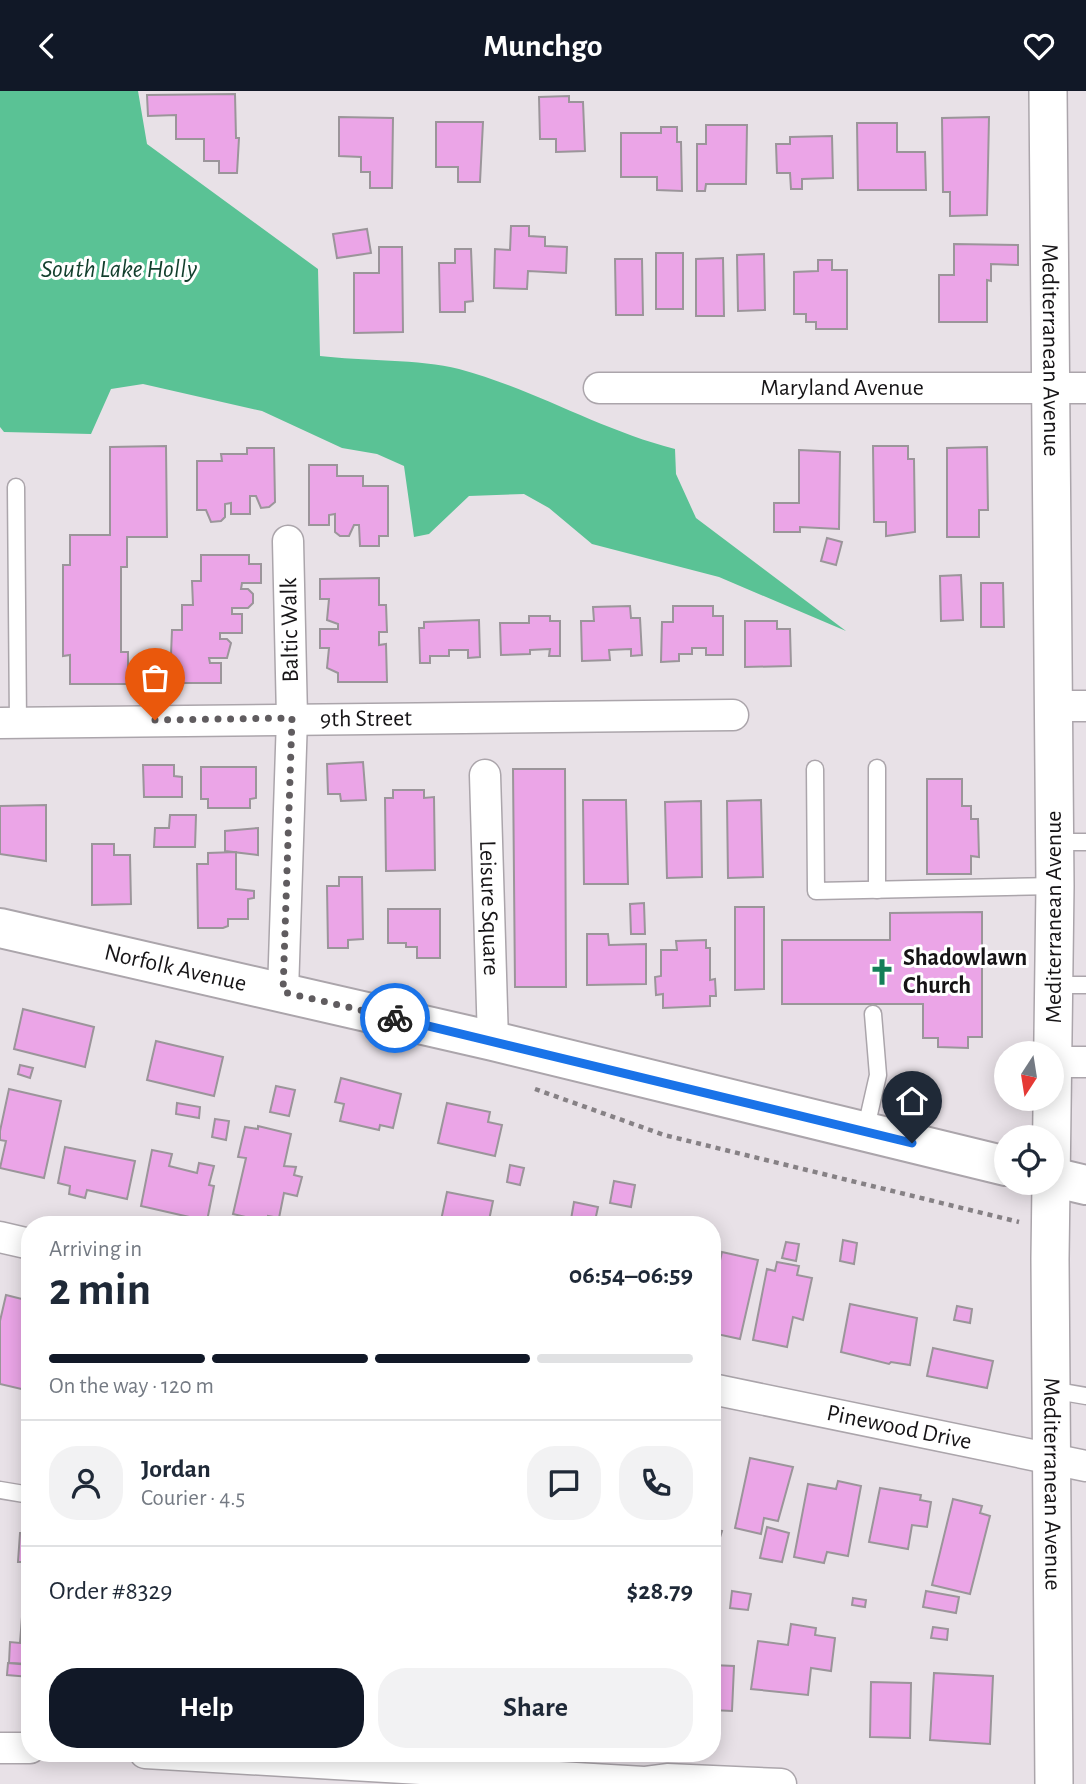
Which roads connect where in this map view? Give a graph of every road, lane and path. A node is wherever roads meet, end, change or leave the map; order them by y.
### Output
1 (1048, 91) edge
2 (599, 388) dead end
3 (1069, 388) edge
4 (16, 487) dead end
5 (289, 541) dead end
6 (1070, 706) edge
7 (733, 715) dead end
8 (292, 718) junction
9 (9, 723) edge
10 (877, 768) dead end
11 (815, 769) dead end
12 (485, 775) dead end
13 (1070, 842) edge
14 (1055, 886) junction
15 (877, 890) junction
16 (0, 928) edge
17 (1070, 985) edge
18 (283, 992) junction
19 (873, 1014) dead end
20 (493, 1041) junction
21 (1070, 1062) edge
22 (530, 1087) dead end
23 (865, 1132) junction
24 (994, 1163) edge
25 (1064, 1180) edge
26 (1060, 1195) edge
27 (1053, 1227) junction
28 (0, 1237) edge
29 (21, 1242) edge
30 (721, 1391) edge
31 (1068, 1393) edge
32 (1069, 1463) edge
33 (0, 1490) edge
34 (21, 1494) edge
35 (0, 1748) edge
36 (21, 1748) edge
37 (407, 1762) edge
38 (781, 1784) edge
39 (1054, 1784) edge

1 - 3 street, Mediterranean Avenue
2 - 3 street, Maryland Avenue
3 - 6 street, Mediterranean Avenue
4 - 9 lane
5 - 8 street, Baltic Walk
6 - 13 street, Mediterranean Avenue
7 - 8 street, 9th Street
8 - 9 street, 9th Street
8 - 18 street, Baltic Walk
10 - 15 lane
11 - 15 lane
12 - 20 street, Leisure Square
13 - 14 street, Mediterranean Avenue
14 - 15 lane
14 - 17 street, Mediterranean Avenue
16 - 18 main road, Norfolk Avenue
17 - 21 street, Mediterranean Avenue
18 - 20 main road, Norfolk Avenue
19 - 23 lane
20 - 23 main road, Norfolk Avenue
21 - 25 street, Mediterranean Avenue
22 - 27 path
23 - 24 main road, Norfolk Avenue
26 - 27 street, Mediterranean Avenue
27 - 31 street, Mediterranean Avenue
28 - 29 street
30 - 32 street, Pinewood Drive
31 - 32 street, Mediterranean Avenue
32 - 39 street, Mediterranean Avenue
33 - 34 lane
35 - 36 street
37 - 38 street

